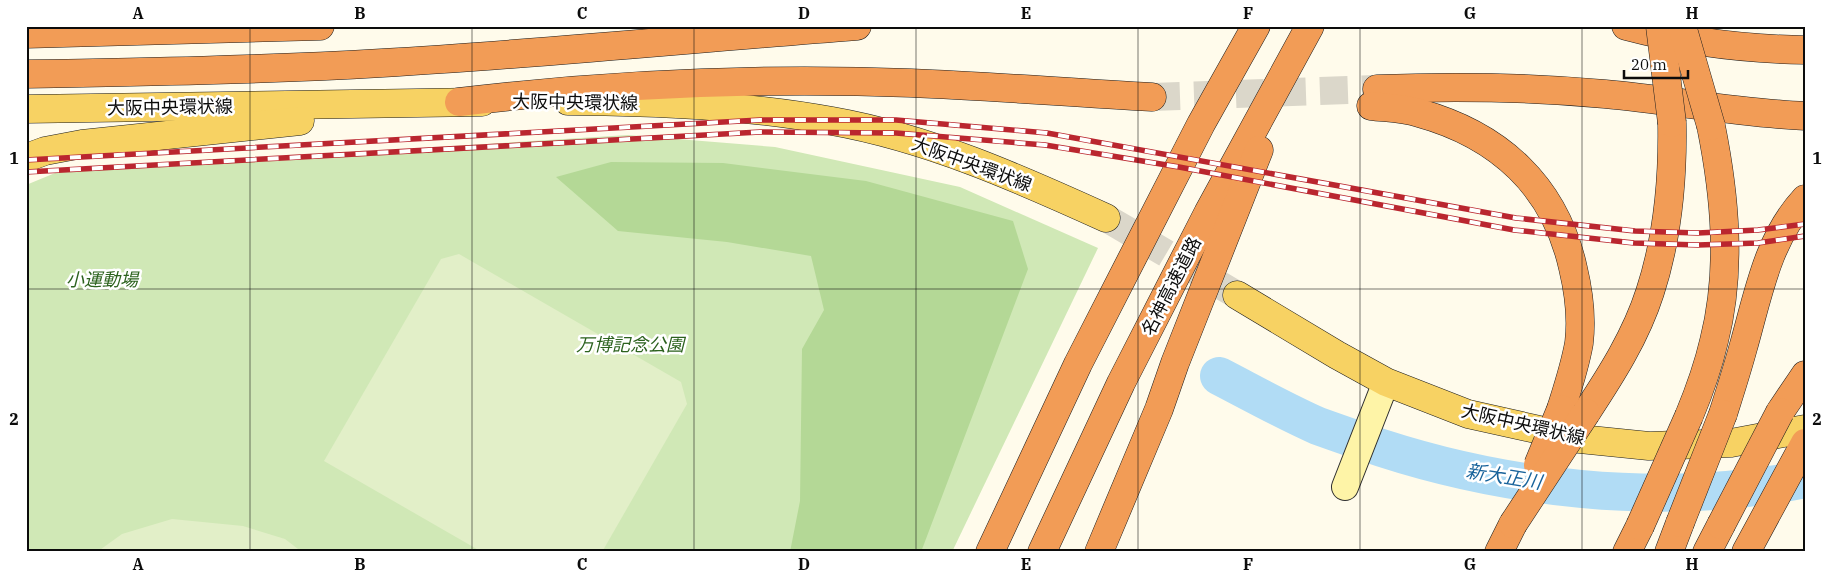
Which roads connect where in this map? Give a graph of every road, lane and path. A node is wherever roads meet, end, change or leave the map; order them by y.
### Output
1 (320, 26) edge
2 (857, 26) edge
3 (1256, 26) edge
4 (1626, 26) edge
5 (1660, 26) edge
6 (1682, 26) edge
7 (309, 27) edge
8 (1307, 32) edge
9 (26, 34) edge
10 (1805, 50) edge
11 (26, 74) edge
12 (1152, 98) tunnel mouth
13 (459, 102) junction
14 (393, 104) junction
15 (26, 109) edge
16 (1805, 116) edge
17 (26, 158) edge
18 (1805, 199) edge
19 (1106, 218) tunnel mouth
20 (1237, 295) tunnel mouth
21 (1805, 374) edge
22 (1386, 382) junction
23 (1573, 411) junction
24 (1805, 429) edge
25 (1805, 443) edge
26 (1350, 476) dead end
27 (990, 552) edge
28 (1042, 552) edge
29 (1099, 552) edge
30 (1499, 552) edge
31 (1627, 552) edge
32 (1669, 552) edge
33 (1707, 552) edge
34 (1746, 552) edge

1 - 7 highway
2 - 11 highway
3 - 27 highway
4 - 10 highway
5 - 23 highway, bridge
6 - 31 highway, bridge
7 - 9 highway
8 - 28 highway, 名神高速道路
8 - 29 highway
12 - 13 highway
13 - 14 main road, 大阪中央環状線
13 - 19 main road, 大阪中央環状線
14 - 15 main road, 大阪中央環状線
14 - 17 main road
16 - 23 highway
18 - 32 highway, bridge
20 - 22 main road, 大阪中央環状線
21 - 33 highway, bridge
22 - 24 main road, 大阪中央環状線
22 - 26 street
23 - 30 highway, bridge
25 - 34 highway

